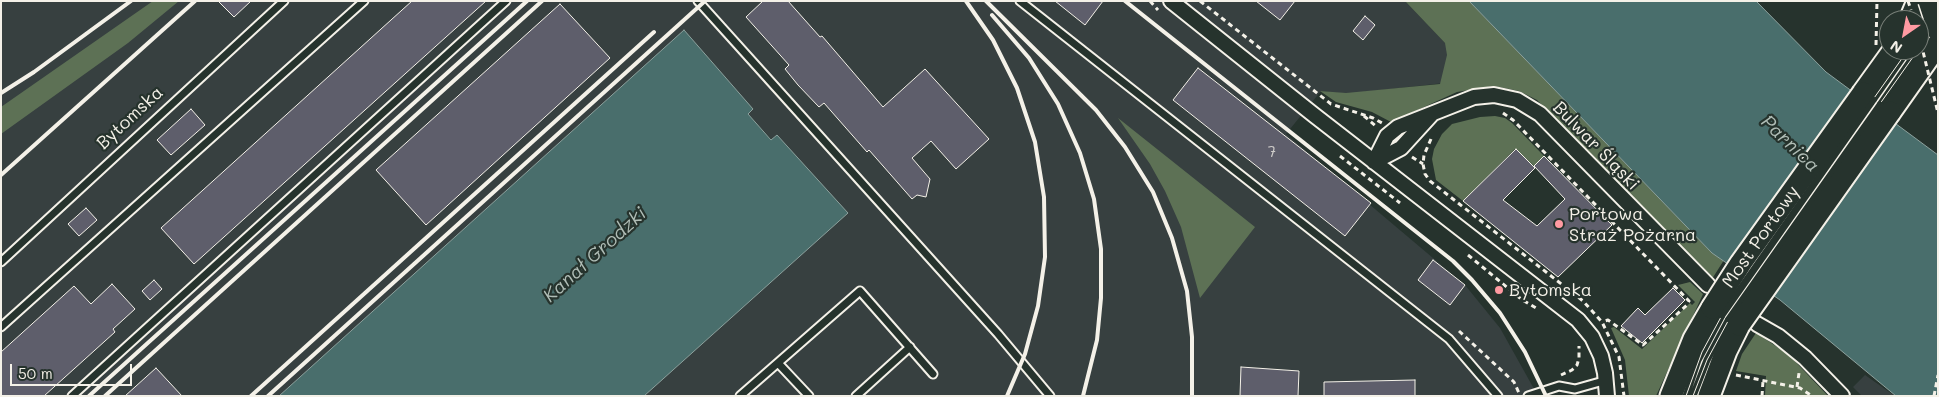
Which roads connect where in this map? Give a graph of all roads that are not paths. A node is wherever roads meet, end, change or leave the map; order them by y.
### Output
1 (284, 1) edge
2 (364, 1) edge
3 (506, 1) edge
4 (698, 1) edge
5 (1020, 1) edge
6 (1171, 1) edge
7 (1928, 1) edge
8 (1935, 1) edge
9 (1929, 13) edge
10 (1938, 14) edge
11 (1929, 30) edge
12 (1938, 32) edge
13 (1938, 44) edge
14 (1882, 60) edge
15 (1902, 60) edge
16 (1909, 60) edge
17 (1876, 103) junction
18 (1374, 162) junction
19 (1, 262) edge
20 (1708, 285) dead end
21 (1732, 318) junction
22 (1, 328) edge
23 (910, 347) junction
24 (778, 363) junction
25 (933, 374) dead end
26 (1607, 380) junction
27 (1575, 389) junction
28 (72, 396) edge
29 (740, 396) edge
30 (809, 396) edge
31 (856, 396) edge
32 (1050, 396) edge
33 (1498, 396) edge
34 (1528, 396) edge
35 (1568, 396) edge
36 (1607, 396) edge
37 (1671, 396) edge
38 (1686, 396) edge
39 (1693, 396) edge
40 (1709, 396) edge
41 (1842, 396) edge

1 - 19 lane, Bytomska
2 - 22 lane
3 - 28 lane
4 - 32 lane
5 - 33 lane
6 - 18 street
7 - 12 main road, bridge
8 - 9 lane
10 - 11 lane
13 - 17 main road
14 - 17 main road
15 - 17 lane
16 - 17 lane
17 - 21 main road, Most Portowy, bridge
17 - 21 main road, Most Portowy, bridge
18 - 20 street, Bulwar Śląski
18 - 26 street
21 - 37 main road
21 - 38 lane
21 - 39 lane
21 - 40 main road
21 - 41 street
23 - 24 lane
23 - 25 lane
23 - 31 lane
24 - 29 lane
24 - 30 lane
26 - 27 lane
26 - 36 street
27 - 34 lane
27 - 35 lane

